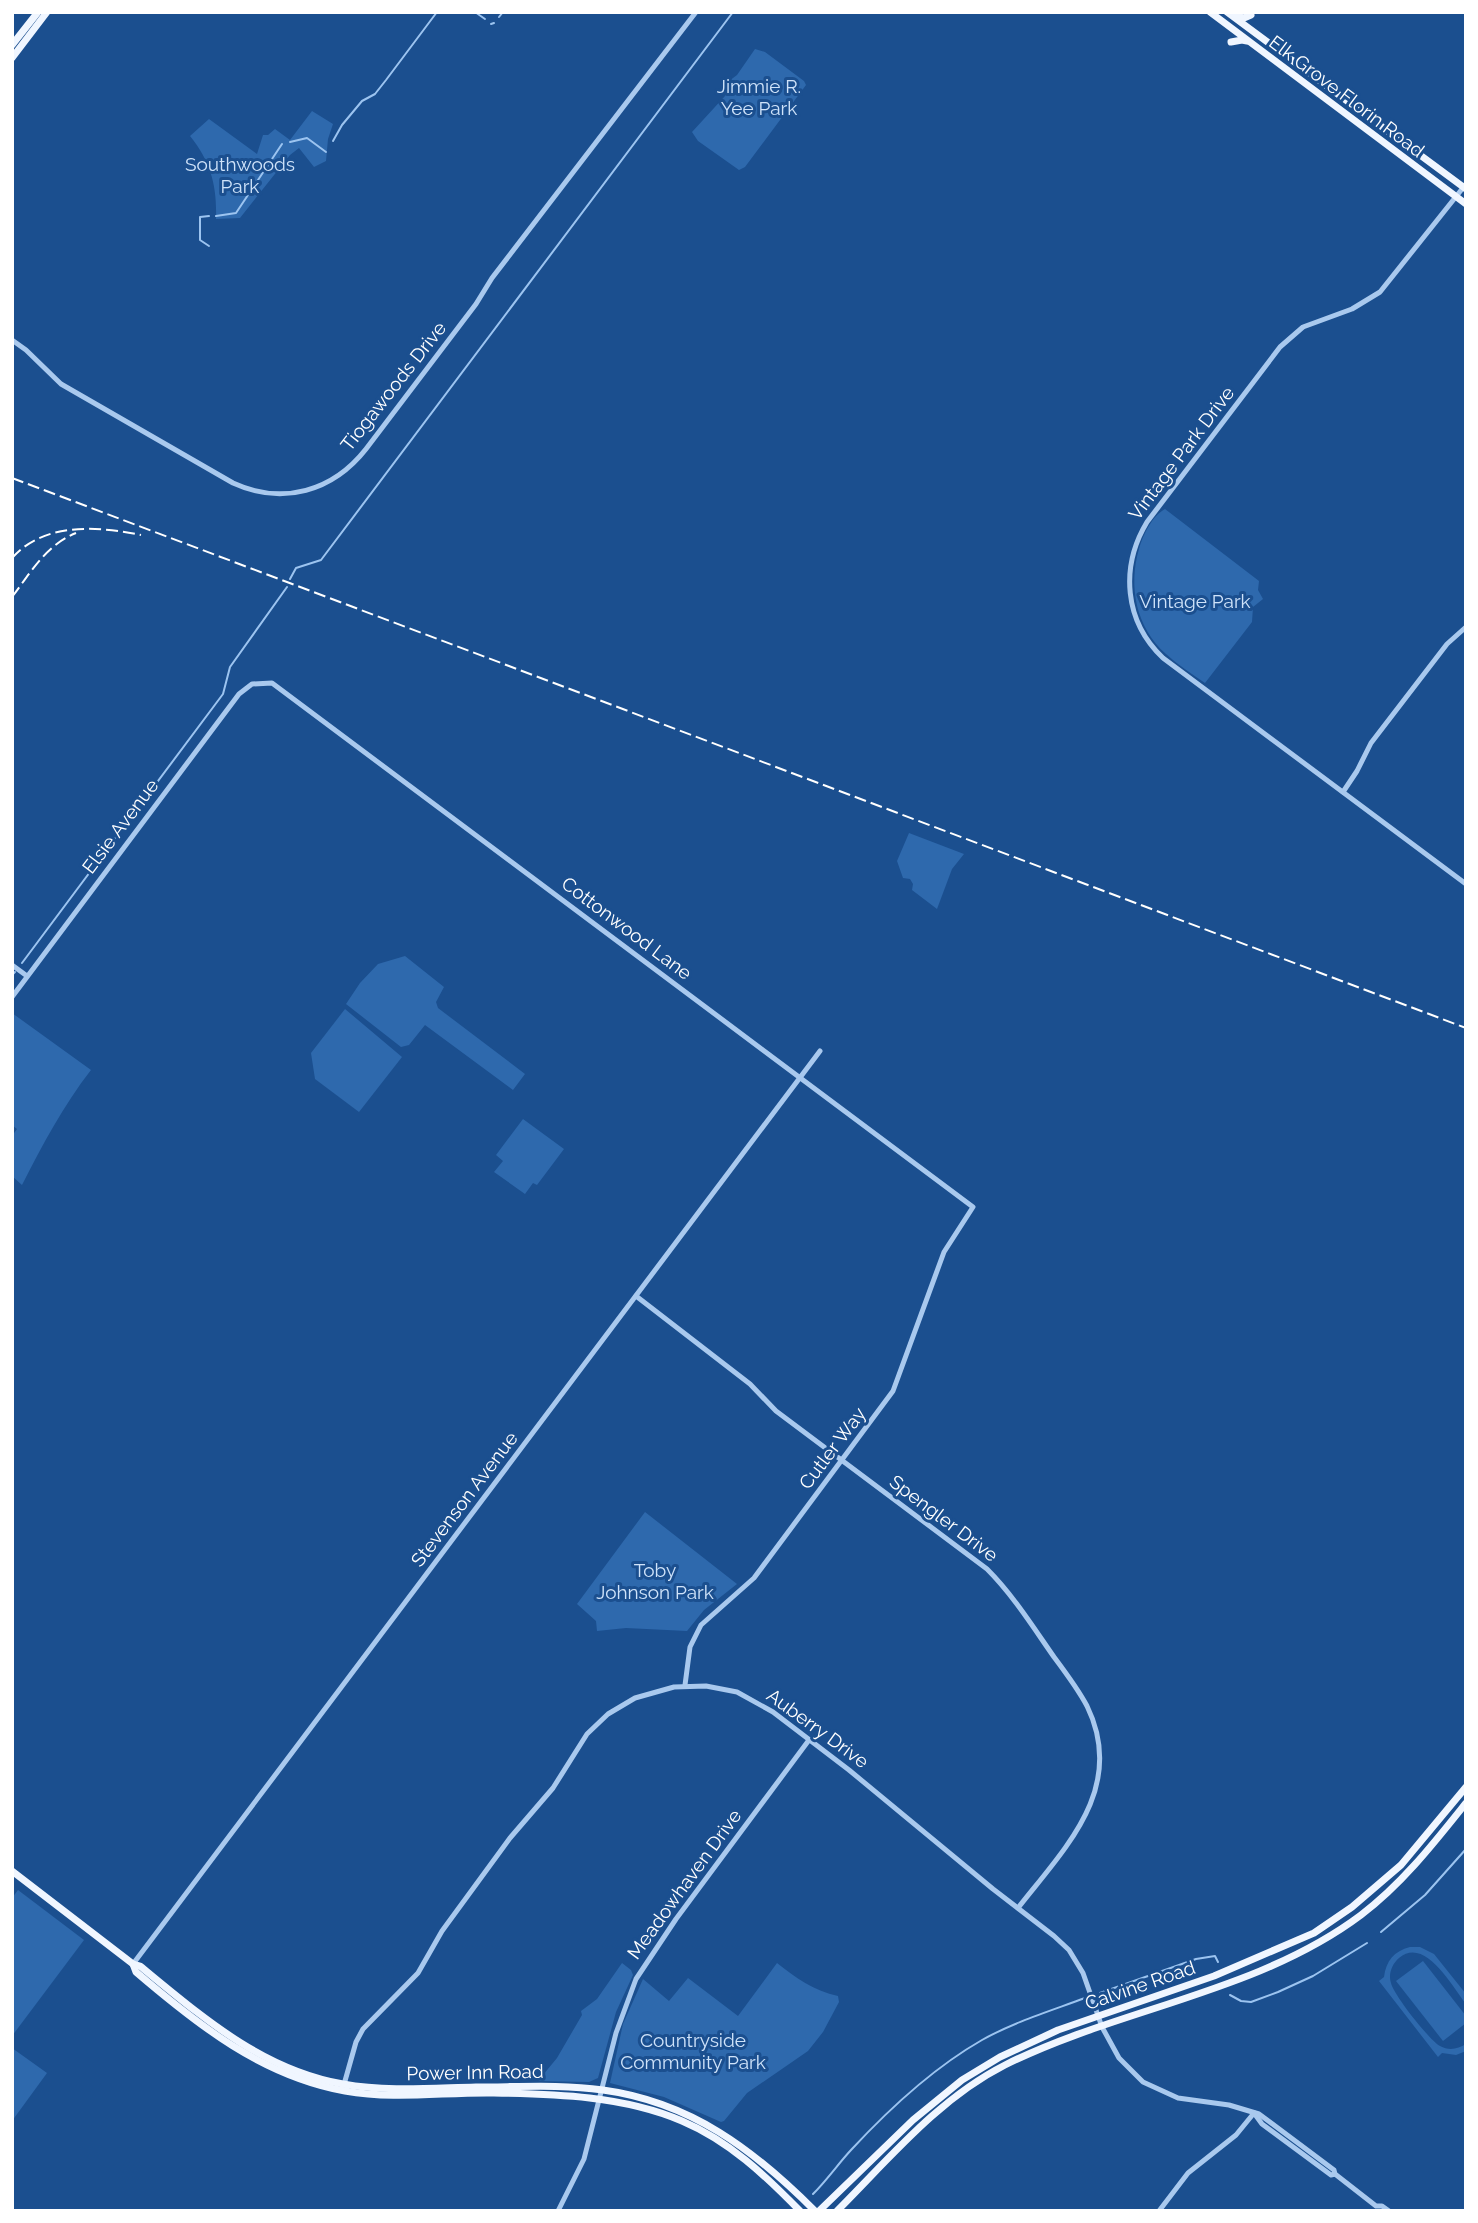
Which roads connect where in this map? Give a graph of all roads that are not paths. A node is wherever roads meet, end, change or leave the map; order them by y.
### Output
1 (38, 12) edge
2 (47, 12) edge
3 (696, 12) edge
4 (1210, 12) edge
5 (1229, 14) edge
6 (1251, 15) dead end
7 (1220, 20) junction
8 (1243, 25) junction
9 (1238, 33) junction
10 (1257, 34) junction
11 (1231, 42) dead end
12 (1250, 42) junction
13 (12, 45) edge
14 (12, 58) edge
15 (1336, 119) dead end
16 (1354, 120) junction
17 (1465, 176) edge
18 (1465, 187) edge
19 (1455, 196) junction
20 (1466, 204) edge
21 (12, 340) edge
22 (1466, 627) edge
23 (259, 682) joint
24 (1343, 792) junction
25 (1466, 884) edge
26 (12, 965) edge
27 (27, 976) junction
28 (12, 997) edge
29 (820, 1051) dead end
30 (800, 1077) junction
31 (973, 1207) joint
32 (636, 1296) junction
33 (842, 1461) junction
34 (685, 1685) junction
35 (808, 1740) junction
36 (1466, 1787) edge
37 (1466, 1803) edge
38 (12, 1871) edge
39 (1018, 1908) junction
40 (132, 1964) junction
41 (1099, 2017) junction
42 (1102, 2026) junction
43 (344, 2087) junction
44 (601, 2090) junction
45 (599, 2100) junction
46 (1254, 2113) junction
47 (1377, 2208) edge
48 (558, 2211) edge
49 (800, 2211) edge
50 (817, 2211) edge
51 (837, 2211) edge
52 (1159, 2211) edge
53 (1389, 2211) edge

1 - 13 main road
2 - 14 main road
3 - 21 street, Tiogawoods Drive
4 - 7 main road, Elk Grove Florin Road
5 - 6 main road
5 - 8 main road, Elk Grove Florin Road
7 - 8 main road
7 - 9 main road, Elk Grove Florin Road
8 - 10 main road, Elk Grove Florin Road
9 - 10 main road
9 - 12 main road, Elk Grove Florin Road
10 - 18 main road, Elk Grove Florin Road
11 - 12 main road
12 - 16 main road, Elk Grove Florin Road
15 - 16 main road
16 - 19 main road, Elk Grove Florin Road
17 - 18 street, Vintage Park Drive
18 - 19 street, Vintage Park Drive
19 - 20 main road, Elk Grove Florin Road
19 - 24 street, Vintage Park Drive
22 - 24 street
23 - 27 street, Elsie Avenue
23 - 30 street, Cottonwood Lane
24 - 25 street, Vintage Park Drive
26 - 27 street
27 - 28 street, Elsie Avenue
29 - 30 street, Stevenson Avenue
30 - 31 street, Cottonwood Lane
30 - 32 street, Stevenson Avenue
31 - 33 street, Cutler Way
32 - 33 street, Spengler Drive
32 - 40 street, Stevenson Avenue
33 - 34 street, Cutler Way
33 - 39 street, Spengler Drive
34 - 35 street, Auberry Drive
34 - 43 street, Auberry Drive
35 - 39 street, Auberry Drive
35 - 44 street, Meadowhaven Drive
36 - 41 main road, Calvine Road
37 - 42 main road, Calvine Road
38 - 40 main road, Power Inn Road
39 - 41 street, Auberry Drive
40 - 43 main road, Power Inn Road
41 - 42 street, Auberry Drive
41 - 50 main road, Calvine Road
42 - 46 street, Auberry Drive
42 - 51 main road, Calvine Road
43 - 44 main road, Power Inn Road
43 - 45 main road, Power Inn Road
44 - 45 street, Meadowhaven Drive
44 - 50 main road, Power Inn Road
45 - 48 street, Meadowhaven Drive
45 - 49 main road, Power Inn Road
46 - 47 street, Auberry Drive
46 - 52 street
47 - 53 street, Auberry Drive

